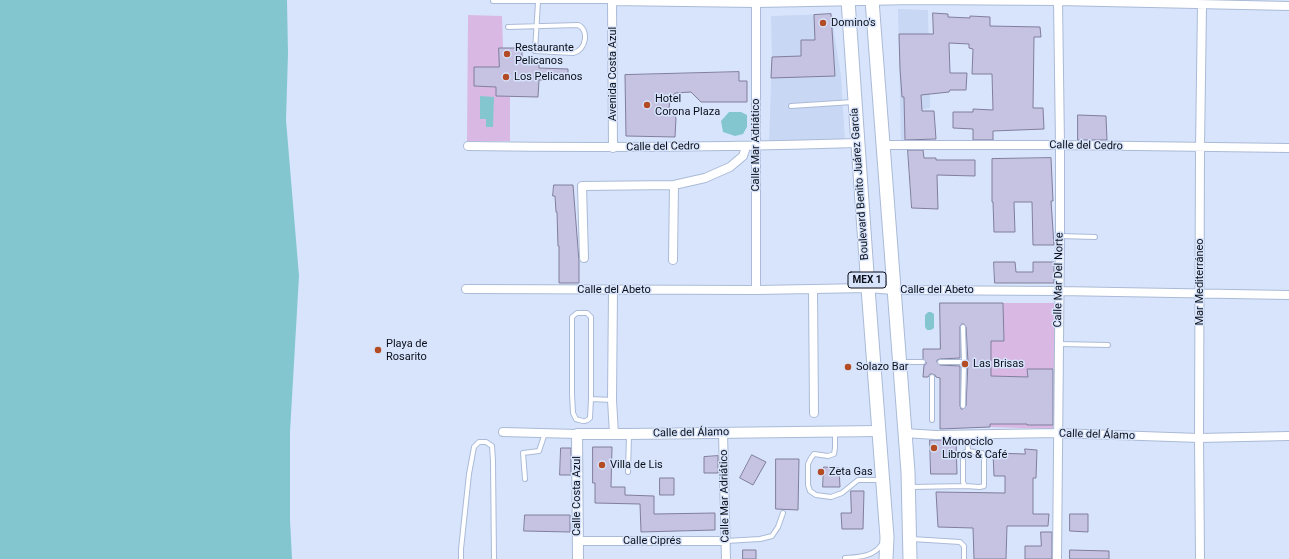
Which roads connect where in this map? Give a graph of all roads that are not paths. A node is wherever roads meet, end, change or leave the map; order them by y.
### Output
1 (872, 0) edge
2 (915, 0) edge
3 (945, 0) edge
4 (979, 0) edge
5 (493, 1) dead end
6 (566, 1) edge
7 (612, 1) edge
8 (756, 1) edge
9 (848, 1) edge
10 (1058, 1) junction
11 (538, 2) junction
12 (1202, 5) junction
13 (1289, 6) edge
14 (537, 26) junction
15 (508, 27) dead end
16 (855, 102) junction
17 (791, 106) dead end
18 (858, 143) junction
19 (883, 145) junction
20 (1060, 145) junction
21 (468, 146) dead end
22 (746, 146) junction
23 (756, 146) junction
24 (613, 148) junction
25 (1200, 148) junction
26 (1289, 148) edge
27 (674, 185) junction
28 (1060, 236) junction
29 (1096, 237) dead end
30 (584, 258) dead end
31 (673, 260) dead end
32 (868, 288) junction
33 (466, 289) dead end
34 (813, 289) junction
35 (613, 290) junction
36 (756, 290) junction
37 (893, 290) junction
38 (1059, 291) junction
39 (1200, 293) junction
40 (1289, 295) edge
41 (963, 327) dead end
42 (1058, 344) junction
43 (1108, 345) dead end
44 (899, 362) junction
45 (923, 362) dead end
46 (940, 362) dead end
47 (964, 362) junction
48 (932, 377) dead end
49 (590, 399) junction
50 (612, 400) junction
51 (963, 406) dead end
52 (814, 413) dead end
53 (932, 420) dead end
54 (879, 431) junction
55 (503, 432) dead end
56 (723, 432) junction
57 (835, 432) junction
58 (545, 433) junction
59 (904, 433) junction
60 (1057, 433) junction
61 (577, 434) junction
62 (614, 434) junction
63 (629, 434) junction
64 (967, 434) junction
65 (1289, 436) edge
66 (1199, 438) junction
67 (968, 451) junction
68 (628, 472) dead end
69 (525, 479) dead end
70 (883, 480) junction
71 (965, 486) junction
72 (907, 488) junction
73 (783, 513) dead end
74 (887, 537) junction
75 (909, 539) junction
76 (577, 540) junction
77 (726, 541) junction
78 (461, 559) edge
79 (494, 559) edge
80 (578, 559) edge
81 (726, 559) edge
82 (845, 559) edge
83 (886, 559) edge
84 (910, 559) edge
85 (964, 559) edge
86 (1056, 559) edge
87 (1200, 559) edge

1 - 2 street
1 - 9 street
1 - 19 main road, MEX 1
2 - 3 street
3 - 4 street
4 - 10 street
5 - 11 lane
6 - 7 lane
6 - 11 lane
7 - 8 street
7 - 24 street, Avenida Costa Azul
8 - 9 street
8 - 23 street, Calle Mar Adriático
9 - 16 main road, Boulevard Benito Juárez García / MEX 1
10 - 12 street
10 - 20 street, Calle Mar Del Norte
11 - 14 lane
12 - 13 street
12 - 25 street, Mar Mediterráneo
14 - 14 lane
14 - 15 lane
16 - 17 lane
16 - 18 main road, Boulevard Benito Juárez García / MEX 1
18 - 23 street, Calle del Cedro
18 - 32 main road, Boulevard Benito Juárez García / MEX 1
19 - 20 street, Calle del Cedro
19 - 37 main road, MEX 1
20 - 25 street, Calle del Cedro
20 - 28 street, Calle Mar Del Norte
21 - 24 street, Calle del Cedro
22 - 23 street, Calle del Cedro
22 - 24 street, Calle del Cedro
22 - 27 street
23 - 36 street, Calle Mar Adriático
25 - 26 street, Calle del Cedro
25 - 39 street, Mar Mediterráneo
27 - 30 street
27 - 31 street
28 - 29 lane
28 - 38 street, Calle Mar Del Norte
32 - 34 street, Calle del Abeto
32 - 37 street, Calle del Abeto
32 - 54 main road, Boulevard Benito Juárez García / MEX 1
33 - 35 street, Calle del Abeto
34 - 36 street, Calle del Abeto
34 - 52 street
35 - 36 street, Calle del Abeto
35 - 50 street
37 - 38 street, Calle del Abeto
37 - 44 main road, MEX 1
38 - 39 street, Calle del Abeto
38 - 42 street, Calle Mar Del Norte
39 - 40 street, Calle del Abeto
39 - 66 street, Mar Mediterráneo
41 - 47 lane
42 - 43 lane
42 - 60 street, Calle Mar Del Norte
44 - 45 lane
44 - 59 main road, MEX 1
46 - 47 lane
47 - 51 lane
48 - 53 lane
49 - 49 lane
49 - 50 lane
50 - 62 street
54 - 57 street, Calle del Álamo
54 - 70 main road, Boulevard Benito Juárez García / MEX 1
55 - 58 street, Calle del Álamo
56 - 57 street, Calle del Álamo
56 - 63 street, Calle del Álamo
56 - 77 street, Calle Mar Adriático
57 - 70 lane
58 - 61 street, Calle del Álamo
58 - 69 lane
59 - 64 street, Calle del Álamo
59 - 72 main road, MEX 1
60 - 64 street, Calle del Álamo
60 - 66 street, Calle del Álamo
60 - 86 street, Calle Mar Del Norte
61 - 62 street, Calle del Álamo
61 - 76 street, Calle Costa Azul
62 - 63 street, Calle del Álamo
63 - 68 lane
64 - 67 lane
65 - 66 street, Calle del Álamo
66 - 87 street, Mar Mediterráneo
67 - 71 lane
67 - 71 lane
70 - 74 main road, Boulevard Benito Juárez García / MEX 1
71 - 72 lane
72 - 75 main road, MEX 1
73 - 77 lane
74 - 82 lane
74 - 83 main road, Boulevard Benito Juárez García / MEX 1
75 - 84 main road, MEX 1
75 - 85 lane
76 - 77 street, Calle Ciprés
76 - 80 street, Calle Costa Azul
77 - 81 street, Calle Mar Adriático
78 - 79 lane

